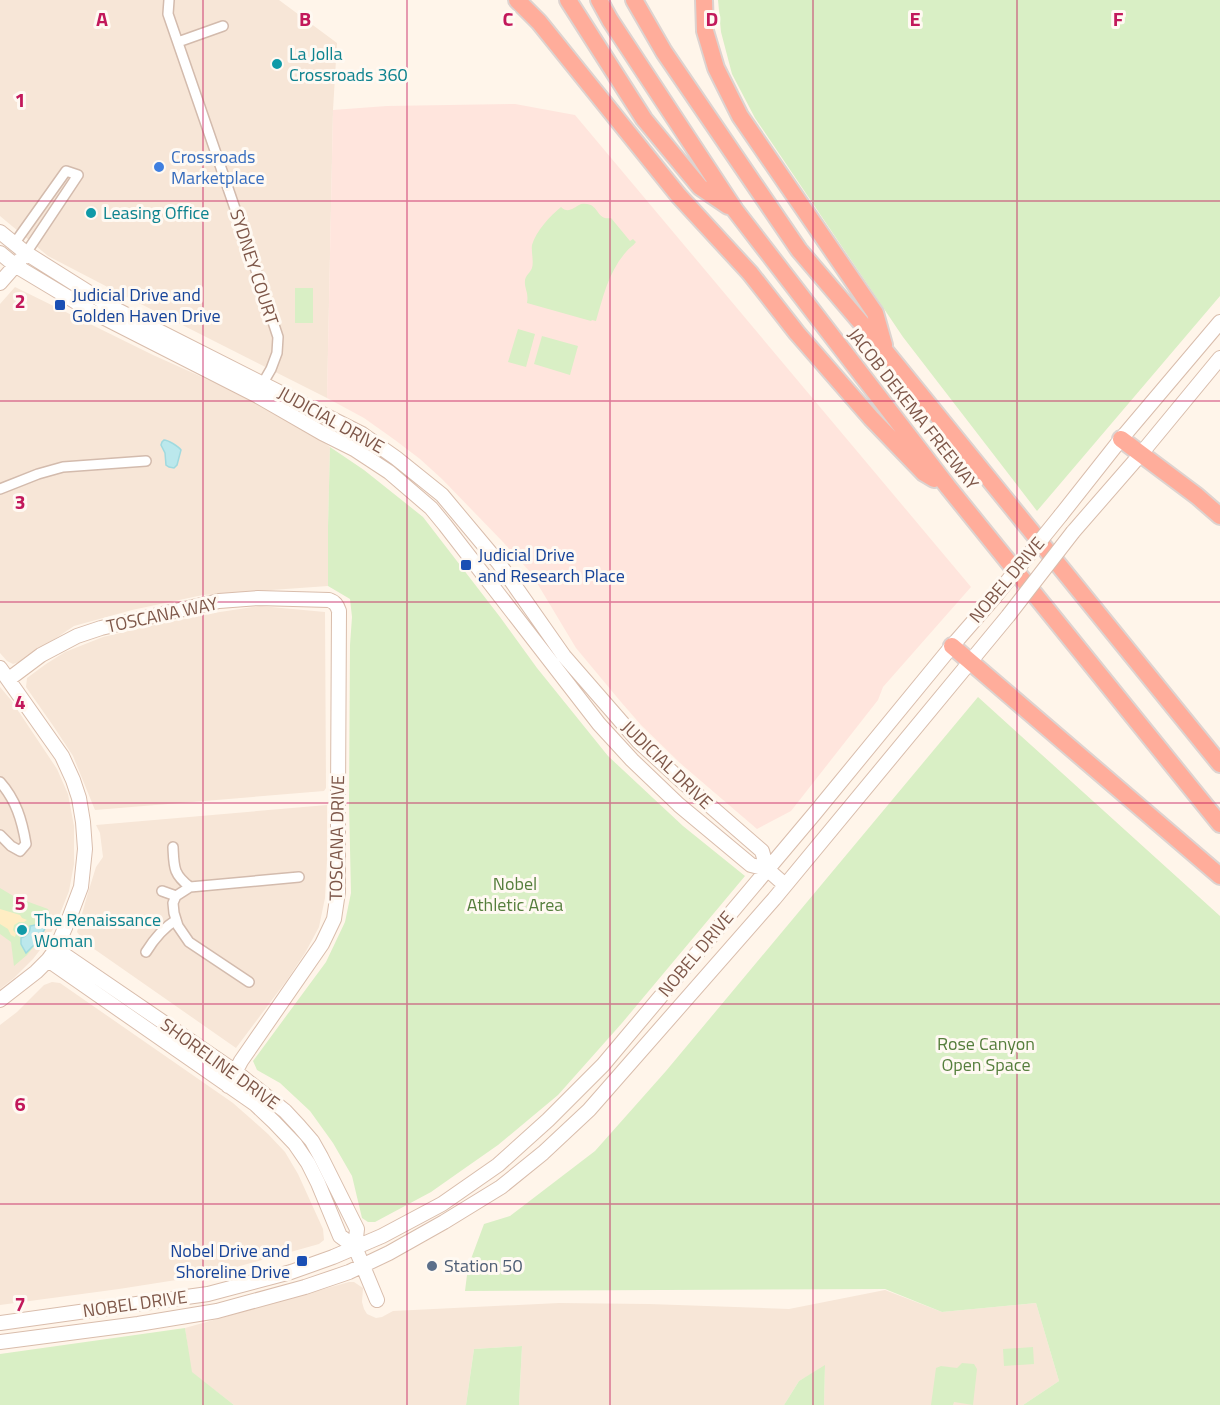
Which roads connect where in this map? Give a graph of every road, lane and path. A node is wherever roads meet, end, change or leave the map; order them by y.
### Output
1 (169, 0) edge
2 (517, 0) edge
3 (568, 0) edge
4 (599, 0) edge
5 (634, 0) edge
6 (704, 0) edge
7 (223, 26) dead end
8 (178, 42) junction
9 (735, 210) junction
10 (0, 232) edge
11 (14, 244) junction
12 (26, 253) junction
13 (1, 257) edge
14 (16, 266) junction
15 (0, 284) edge
16 (1220, 322) edge
17 (886, 352) junction
18 (1220, 358) edge
19 (260, 389) junction
20 (1120, 440) junction
21 (1140, 455) junction
22 (146, 461) dead end
23 (948, 487) junction
24 (0, 489) edge
25 (1220, 516) edge
26 (329, 600) joint
27 (952, 646) junction
28 (970, 661) junction
29 (4, 674) edge
30 (1220, 764) edge
31 (0, 782) edge
32 (1220, 824) edge
33 (0, 835) edge
34 (173, 847) dead end
35 (766, 869) junction
36 (1220, 876) edge
37 (299, 877) dead end
38 (785, 885) junction
39 (190, 886) junction
40 (162, 891) dead end
41 (176, 896) junction
42 (176, 920) junction
43 (147, 952) dead end
44 (52, 954) junction
45 (249, 982) dead end
46 (0, 1000) edge
47 (236, 1072) junction
48 (228, 1086) junction
49 (355, 1247) junction
50 (364, 1265) junction
51 (377, 1300) dead end
52 (0, 1323) edge
53 (0, 1342) edge

1 - 8 street, SYDNEY COURT
2 - 23 highway
3 - 9 highway
4 - 9 highway, JACOB DEKEMA FREEWAY
5 - 17 highway, JACOB DEKEMA FREEWAY
6 - 17 highway
7 - 8 street
8 - 19 street, SYDNEY COURT
9 - 23 highway, JACOB DEKEMA FREEWAY
10 - 11 street, JUDICIAL DRIVE
11 - 12 street, JUDICIAL DRIVE
11 - 12 street
11 - 13 street
12 - 14 street
12 - 19 street, JUDICIAL DRIVE
13 - 14 street, JUDICIAL DRIVE
14 - 15 street
14 - 19 street, JUDICIAL DRIVE
16 - 20 street, NOBEL DRIVE
17 - 30 highway, JACOB DEKEMA FREEWAY
18 - 21 street, NOBEL DRIVE
19 - 35 street, JUDICIAL DRIVE
20 - 21 highway
20 - 27 street, NOBEL DRIVE, bridge
21 - 25 highway
21 - 28 street, NOBEL DRIVE, bridge
22 - 24 street
23 - 32 highway, JACOB DEKEMA FREEWAY
26 - 29 street, TOSCANA WAY
26 - 47 street, TOSCANA DRIVE
27 - 28 highway
27 - 35 street, NOBEL DRIVE
28 - 36 highway
28 - 38 street, NOBEL DRIVE
29 - 44 street
31 - 33 street
34 - 39 street
35 - 38 street, JUDICIAL DRIVE
35 - 49 street, NOBEL DRIVE
37 - 39 street
38 - 50 street, NOBEL DRIVE
39 - 41 street
40 - 41 street
41 - 42 street
42 - 43 street
42 - 45 street
44 - 46 street
44 - 47 street, SHORELINE DRIVE
44 - 48 street, SHORELINE DRIVE
47 - 48 street, TOSCANA DRIVE
47 - 49 street, SHORELINE DRIVE
48 - 49 street, SHORELINE DRIVE
49 - 50 street, SHORELINE DRIVE
49 - 52 street, NOBEL DRIVE
50 - 51 street, SHORELINE DRIVE
50 - 53 street, NOBEL DRIVE

